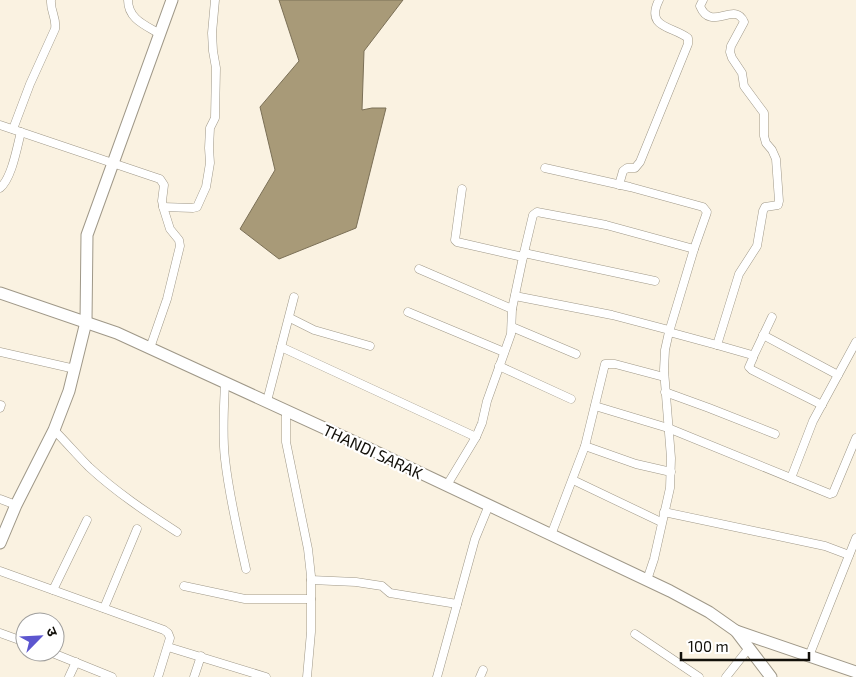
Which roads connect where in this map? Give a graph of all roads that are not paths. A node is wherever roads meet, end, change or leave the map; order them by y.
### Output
1 (51, 0) edge
2 (128, 0) edge
3 (172, 0) edge
4 (215, 0) edge
5 (659, 0) edge
6 (703, 0) edge
7 (160, 34) junction
8 (0, 125) edge
9 (17, 131) junction
10 (113, 162) junction
11 (545, 168) dead end
12 (619, 185) junction
13 (0, 188) edge
14 (462, 189) dead end
15 (163, 207) junction
16 (694, 249) junction
17 (523, 255) junction
18 (419, 269) dead end
19 (655, 281) dead end
20 (0, 293) edge
21 (515, 296) junction
22 (294, 297) dead end
23 (512, 308) junction
24 (408, 312) dead end
25 (772, 317) dead end
26 (290, 318) junction
27 (86, 322) junction
28 (512, 327) junction
29 (669, 331) junction
30 (763, 335) junction
31 (856, 342) edge
32 (717, 345) junction
33 (370, 346) dead end
34 (281, 347) junction
35 (150, 348) junction
36 (0, 352) edge
37 (504, 352) junction
38 (576, 354) dead end
39 (753, 356) junction
40 (499, 366) junction
41 (75, 369) junction
42 (838, 375) junction
43 (664, 377) junction
44 (225, 382) junction
45 (665, 392) junction
46 (571, 399) dead end
47 (267, 401) junction
48 (822, 405) junction
49 (595, 406) junction
50 (286, 410) junction
51 (668, 428) junction
52 (54, 430) junction
53 (775, 434) dead end
54 (476, 437) junction
55 (856, 438) edge
56 (585, 446) junction
57 (671, 472) junction
58 (791, 478) junction
59 (573, 480) junction
60 (447, 486) junction
61 (0, 498) edge
62 (16, 505) junction
63 (488, 505) junction
64 (664, 512) junction
65 (87, 520) dead end
66 (661, 522) junction
67 (137, 529) dead end
68 (177, 532) dead end
69 (551, 534) junction
70 (856, 538) edge
71 (0, 543) edge
72 (850, 555) junction
73 (246, 570) dead end
74 (0, 571) edge
75 (311, 580) junction
76 (647, 580) junction
77 (184, 586) dead end
78 (53, 590) junction
79 (311, 599) junction
80 (457, 604) junction
81 (104, 608) junction
82 (736, 631) junction
83 (0, 633) edge
84 (635, 634) dead end
85 (15, 638) edge
86 (168, 647) junction
87 (749, 648) junction
88 (201, 656) junction
89 (809, 656) junction
90 (65, 658) edge
91 (76, 662) junction
92 (240, 669) junction
93 (856, 672) edge
94 (69, 677) edge
95 (112, 677) edge
96 (158, 677) edge
97 (194, 677) edge
98 (237, 677) edge
99 (266, 677) edge
100 (307, 677) edge
101 (437, 677) edge
102 (699, 677) edge
103 (726, 677) edge
104 (771, 677) edge

1 - 9 street
2 - 7 street
3 - 7 main road
4 - 15 street
5 - 12 street
6 - 32 street
7 - 10 main road
8 - 9 street
9 - 10 street
9 - 13 street
10 - 15 street
10 - 27 main road
11 - 12 street
12 - 16 street
14 - 17 street
15 - 35 street
16 - 17 street
16 - 29 street
17 - 19 street
17 - 21 street
18 - 23 street
20 - 27 main road, THANDI SARAK
21 - 23 street
21 - 29 street
22 - 26 street
23 - 28 street
24 - 37 street
25 - 30 street
26 - 33 street
26 - 34 street
27 - 35 main road, THANDI SARAK
27 - 41 main road
28 - 37 street
28 - 38 street
29 - 32 street
29 - 43 street
30 - 39 street
30 - 42 street
31 - 42 street
32 - 39 street
34 - 47 street
34 - 54 street
35 - 44 main road, THANDI SARAK
36 - 41 street
37 - 40 street
39 - 48 street
40 - 46 street
40 - 54 street
41 - 52 main road
42 - 48 street
43 - 45 street
43 - 49 street
44 - 47 main road, THANDI SARAK
44 - 73 street
45 - 51 street
45 - 53 street
47 - 50 main road, THANDI SARAK
48 - 58 street
49 - 51 street
49 - 56 street
50 - 60 main road, THANDI SARAK
50 - 75 street
51 - 57 street
51 - 58 street
52 - 62 main road
52 - 68 street
54 - 60 street
55 - 58 street
56 - 57 street
56 - 59 street
57 - 64 street
59 - 66 street
59 - 69 street
60 - 63 main road, THANDI SARAK
61 - 62 street
62 - 71 main road
63 - 69 main road, THANDI SARAK
63 - 80 street
64 - 66 street
64 - 72 street
65 - 78 street
66 - 76 street
67 - 81 street
69 - 76 main road, THANDI SARAK
70 - 72 street
72 - 89 street
74 - 78 street
75 - 79 street
75 - 80 street
76 - 82 main road, THANDI SARAK
77 - 79 street
78 - 81 street
79 - 100 street
80 - 101 street
81 - 86 street
82 - 87 main road
82 - 89 main road
83 - 85 street
84 - 102 street
86 - 88 street
86 - 96 street
87 - 103 street
87 - 104 main road
88 - 92 street
88 - 97 street
89 - 93 main road
90 - 91 street
91 - 94 street
91 - 95 street
92 - 98 street
92 - 99 street

